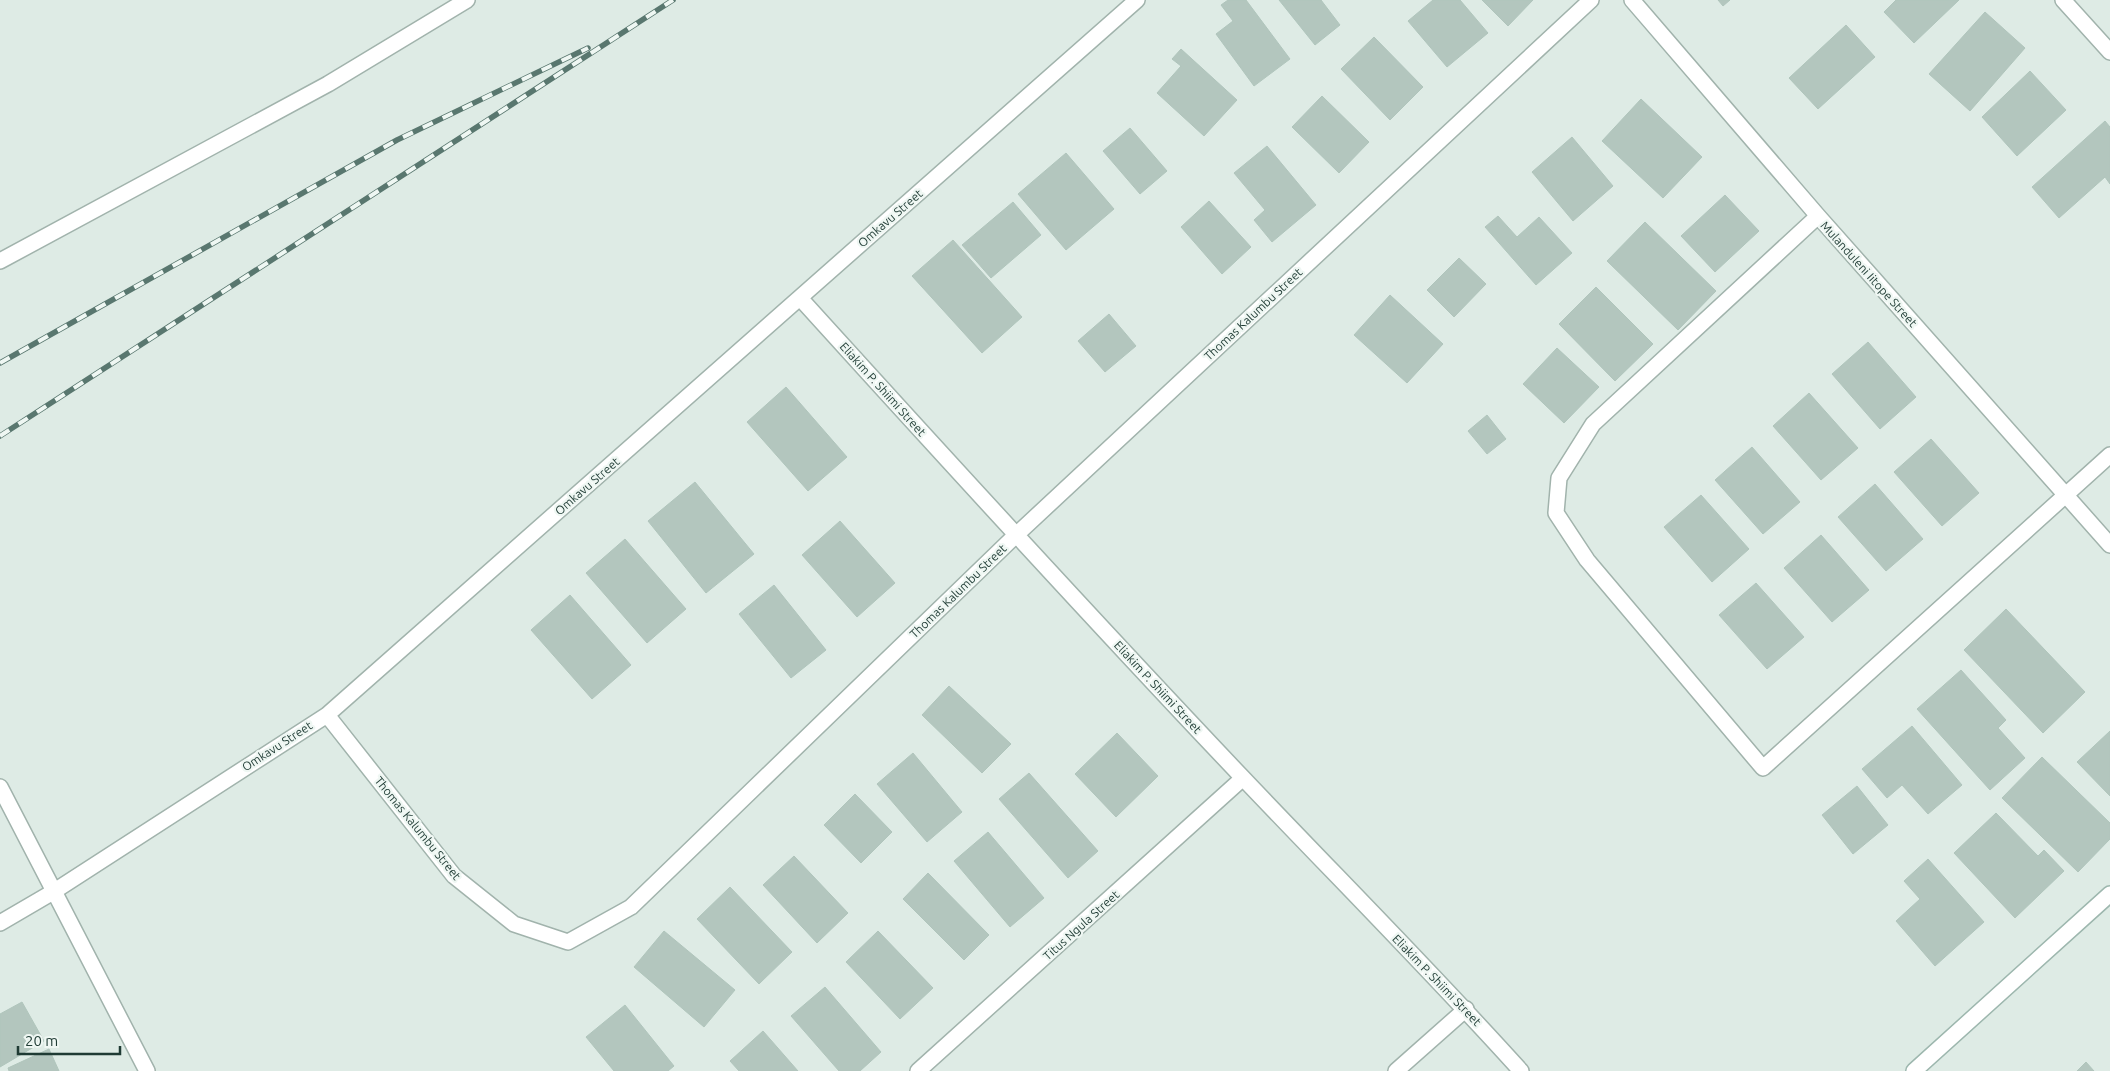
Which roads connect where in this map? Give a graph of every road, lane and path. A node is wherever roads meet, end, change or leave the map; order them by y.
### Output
1 (467, 0) edge
2 (1137, 0) edge
3 (1590, 0) edge
4 (1632, 0) edge
5 (2063, 0) edge
6 (2110, 52) edge
7 (1818, 216) junction
8 (0, 261) edge
9 (800, 298) junction
10 (2110, 455) edge
11 (2065, 496) junction
12 (1016, 535) junction
13 (2110, 546) edge
14 (327, 715) junction
15 (1243, 778) junction
16 (0, 786) edge
17 (53, 892) junction
18 (2110, 894) edge
19 (0, 923) edge
20 (1466, 1009) junction
21 (147, 1071) edge
22 (918, 1071) edge
23 (1396, 1071) edge
24 (1521, 1071) edge
25 (1914, 1071) edge

1 - 8 street
2 - 9 street, Omkavu Street
3 - 12 street, Thomas Kalumbu Street
4 - 7 street, Mulanduleni Iitope Street
5 - 6 street
7 - 11 street, Mulanduleni Iitope Street
7 - 11 street
9 - 12 street, Eliakim P. Shiimi Street
9 - 14 street, Omkavu Street
10 - 11 street
11 - 13 street, Mulanduleni Iitope Street
12 - 14 street, Thomas Kalumbu Street
12 - 15 street, Eliakim P. Shiimi Street
14 - 17 street, Omkavu Street
15 - 20 street, Eliakim P. Shiimi Street
15 - 22 street, Titus Ngula Street
16 - 17 street
17 - 19 street, Omkavu Street
17 - 21 street
18 - 25 street
20 - 23 street
20 - 24 street, Eliakim P. Shiimi Street

